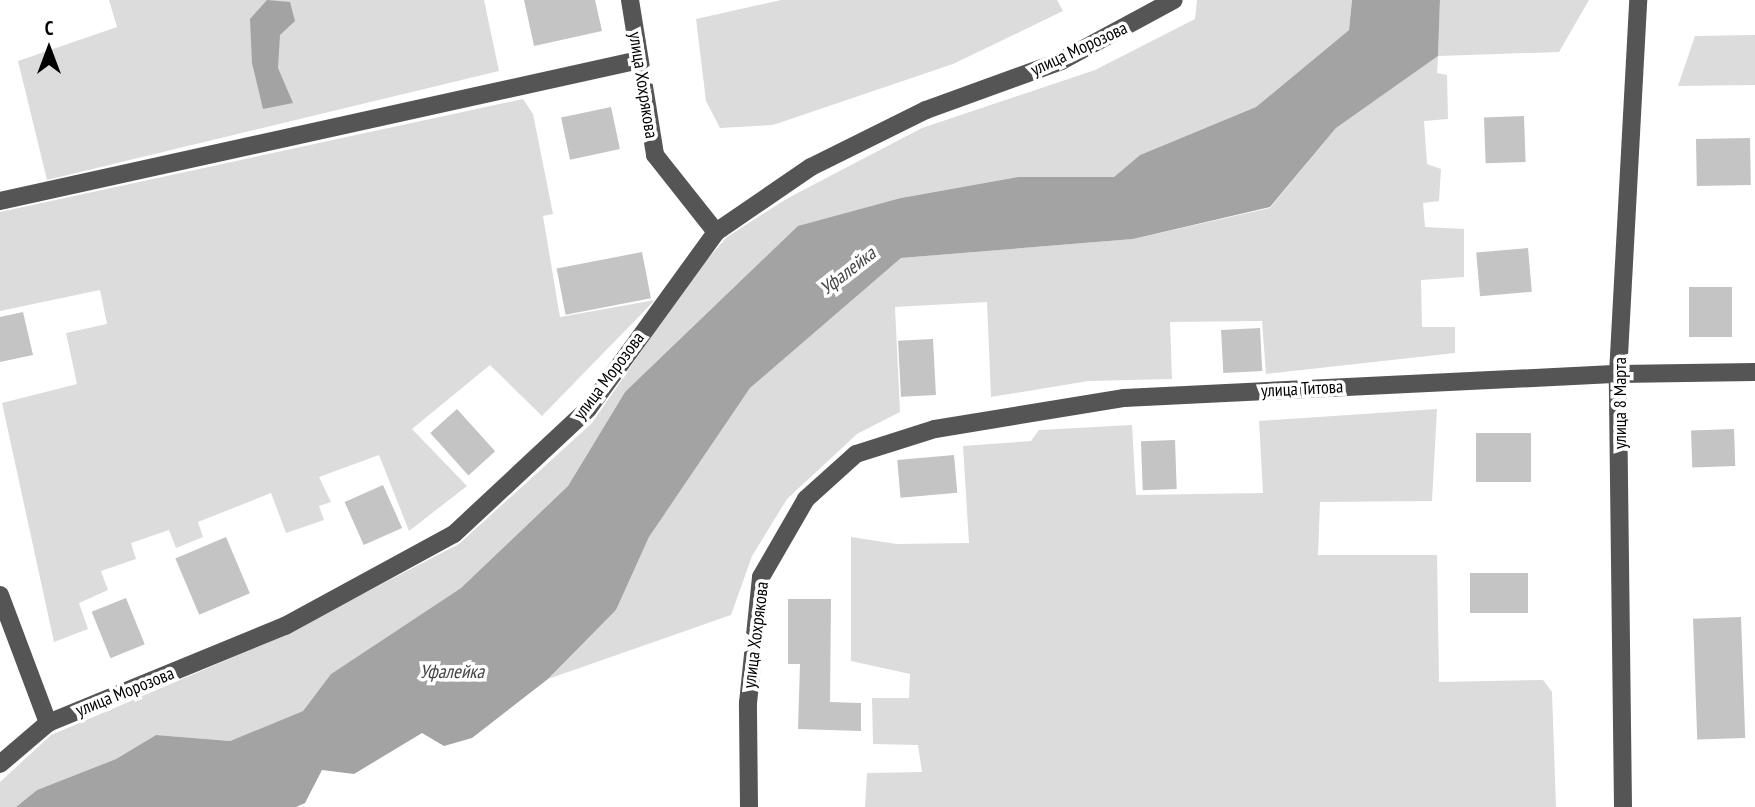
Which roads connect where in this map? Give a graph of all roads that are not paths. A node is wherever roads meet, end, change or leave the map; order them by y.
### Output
1 (629, 0) edge
2 (1638, 0) edge
3 (1173, 2) edge
4 (639, 60) junction
5 (0, 201) edge
6 (716, 232) junction
7 (1755, 372) edge
8 (1618, 373) junction
9 (856, 454) joint
10 (0, 595) edge
11 (48, 723) junction
12 (0, 764) edge
13 (750, 807) edge
14 (1623, 807) edge

1 - 4 street, улица Хохрякова
2 - 8 street, улица 8 Марта
3 - 6 street, улица Морозова
4 - 5 street
4 - 6 street, улица Хохрякова
6 - 11 street, улица Морозова
7 - 8 street, улица Титова
8 - 9 street, улица Титова
8 - 14 street, улица 8 Марта
9 - 13 street, улица Хохрякова
10 - 11 street
11 - 12 street, улица Морозова

